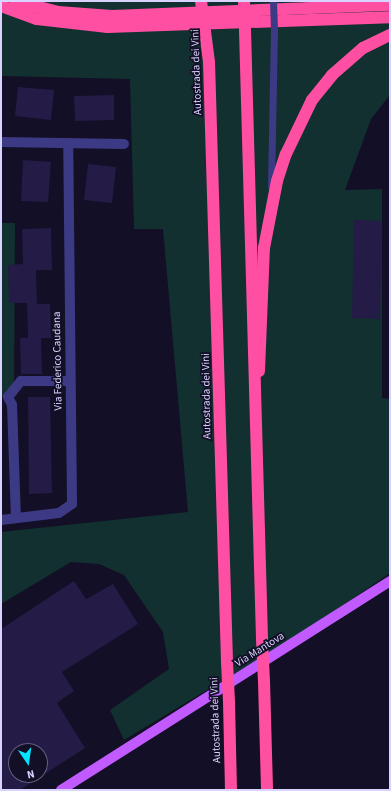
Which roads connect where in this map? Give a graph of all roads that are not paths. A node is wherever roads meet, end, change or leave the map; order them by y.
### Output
1 (15, 1) edge
2 (201, 1) edge
3 (208, 1) edge
4 (244, 1) edge
5 (273, 1) edge
6 (390, 5) edge
7 (1, 6) edge
8 (390, 17) edge
9 (390, 35) edge
10 (209, 62) junction
11 (1, 142) edge
12 (68, 143) junction
13 (124, 144) dead end
14 (270, 214) junction
15 (70, 381) junction
16 (5, 397) edge
17 (254, 412) junction
18 (16, 518) junction
19 (1, 520) edge
20 (390, 581) edge
21 (61, 790) edge
22 (231, 790) edge
23 (267, 790) edge

1 - 6 highway
2 - 10 highway, bridge
3 - 10 highway, Autostrada dei Vini, bridge
4 - 17 highway, bridge
5 - 14 lane, bridge
7 - 8 highway
9 - 14 highway
10 - 22 highway, Autostrada dei Vini, bridge
11 - 12 street
12 - 13 street
12 - 15 street, Via Federico Caudana
14 - 17 highway
15 - 16 street
15 - 18 street, Via Federico Caudana
16 - 18 street
17 - 23 highway, bridge
18 - 19 street, Via Federico Caudana
20 - 21 main road, Via Mantova

